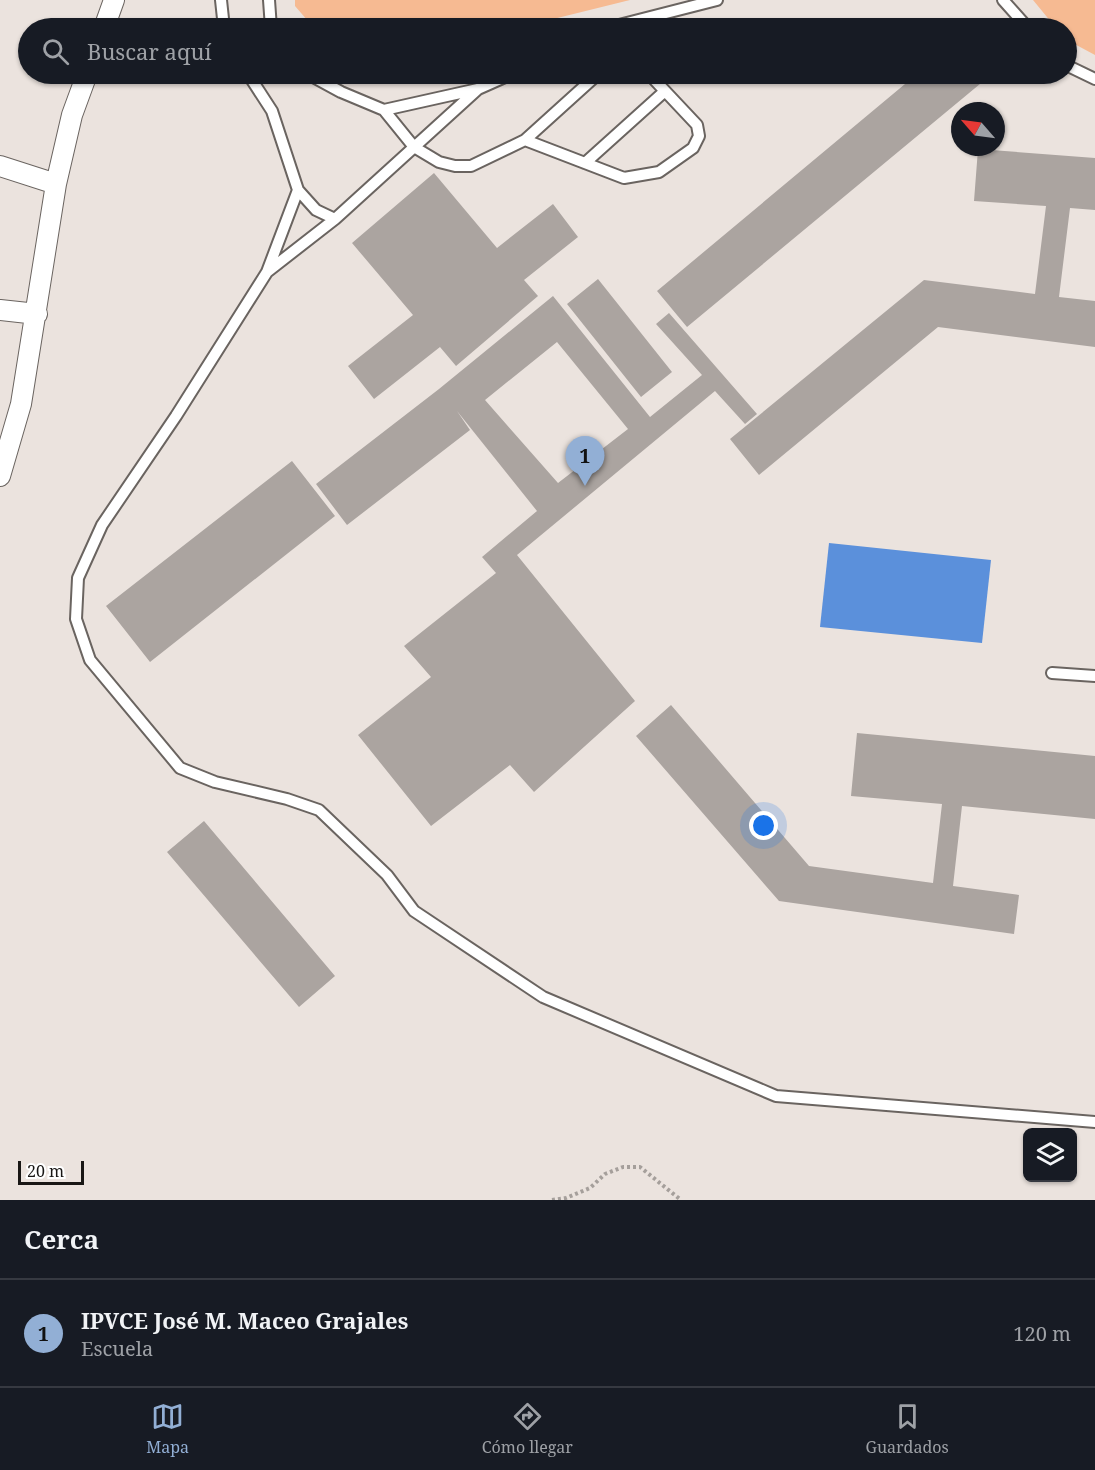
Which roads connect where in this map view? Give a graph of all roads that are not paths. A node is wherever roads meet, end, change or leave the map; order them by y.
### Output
1 (114, 0) edge
2 (221, 0) edge
3 (269, 0) edge
4 (717, 0) edge
5 (1003, 0) edge
6 (108, 18) edge
7 (223, 18) edge
8 (270, 18) edge
9 (646, 18) edge
10 (1019, 18) edge
11 (1077, 70) edge
12 (1095, 79) edge
13 (83, 84) edge
14 (254, 84) edge
15 (326, 84) edge
16 (489, 84) edge
17 (587, 84) edge
18 (658, 84) edge
19 (478, 89) junction
20 (665, 91) junction
21 (384, 110) junction
22 (525, 140) junction
23 (414, 147) junction
24 (585, 163) junction
25 (0, 165) edge
26 (56, 184) junction
27 (298, 190) junction
28 (335, 219) junction
29 (267, 272) junction
30 (0, 310) edge
31 (37, 314) junction
32 (0, 476) edge
33 (1052, 673) dead end
34 (1095, 676) edge
35 (1095, 1122) edge

1 - 6 street
2 - 7 lane
3 - 8 lane
4 - 9 lane
5 - 10 lane
11 - 12 lane
13 - 26 street
14 - 27 lane
15 - 21 lane
16 - 19 lane
17 - 22 lane
18 - 20 lane
19 - 21 lane
19 - 23 lane
20 - 24 lane
20 - 24 lane
21 - 23 lane
22 - 23 lane
22 - 24 lane
23 - 28 lane
25 - 26 street
26 - 31 street
27 - 28 lane
27 - 29 lane
28 - 29 lane
29 - 35 lane
30 - 31 street
31 - 32 street
33 - 34 lane

